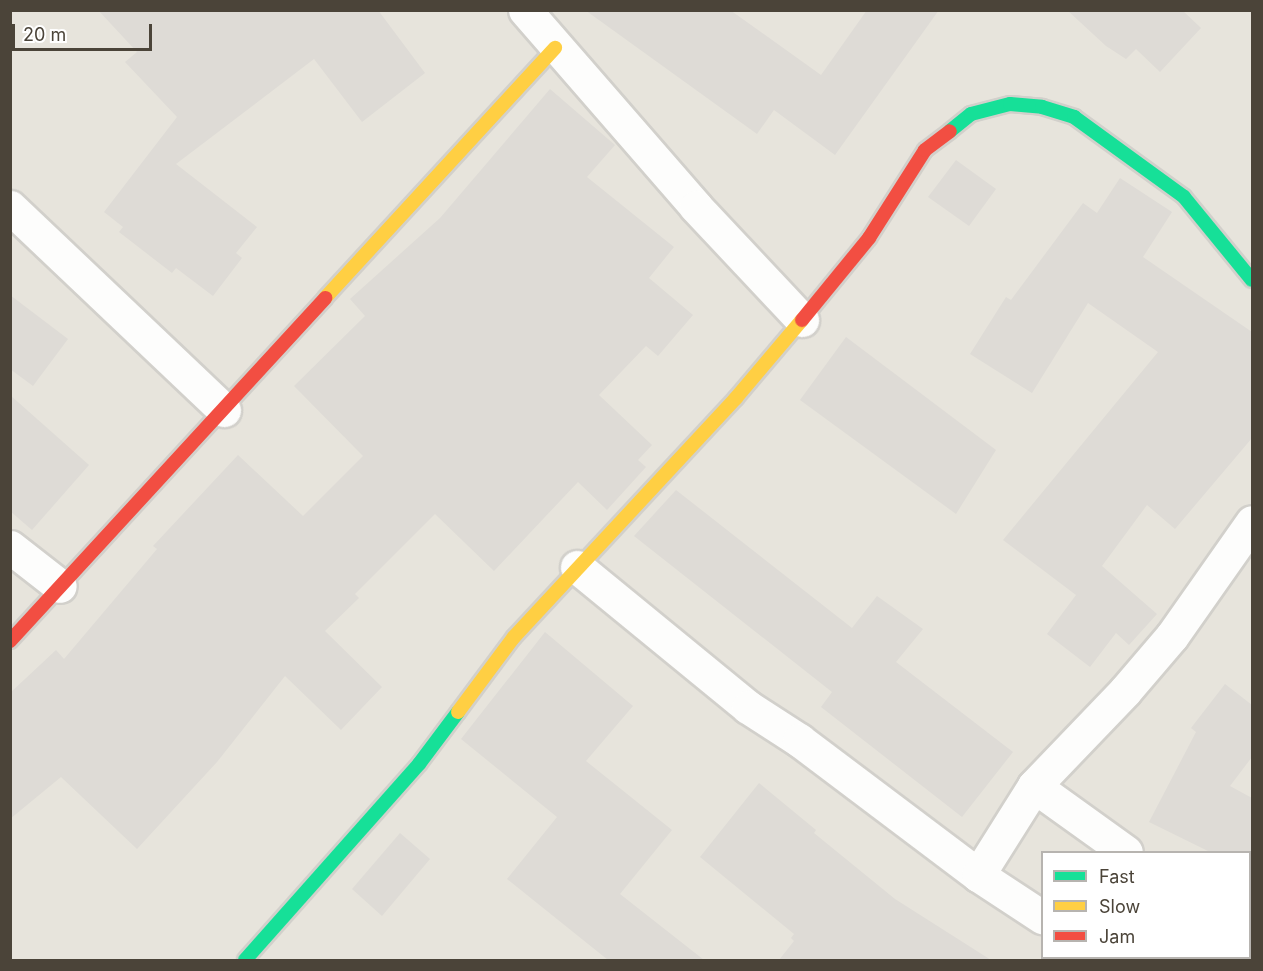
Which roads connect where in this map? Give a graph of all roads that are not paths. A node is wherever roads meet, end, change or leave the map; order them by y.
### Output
1 (525, 10) edge
2 (555, 48) junction
3 (10, 207) edge
4 (1252, 280) edge
5 (802, 320) junction
6 (224, 410) junction
7 (1252, 522) edge
8 (10, 547) edge
9 (577, 567) junction
10 (60, 586) junction
11 (10, 640) edge
12 (1034, 786) junction
13 (1125, 851) edge
14 (978, 875) junction
15 (1041, 916) edge
16 (245, 960) edge

1 - 2 street
2 - 5 street
2 - 6 street
3 - 6 street
4 - 5 street
5 - 9 street
6 - 10 street
7 - 12 street
8 - 10 street
9 - 14 street
9 - 16 street
10 - 11 street
12 - 13 street
12 - 14 street
14 - 15 street

